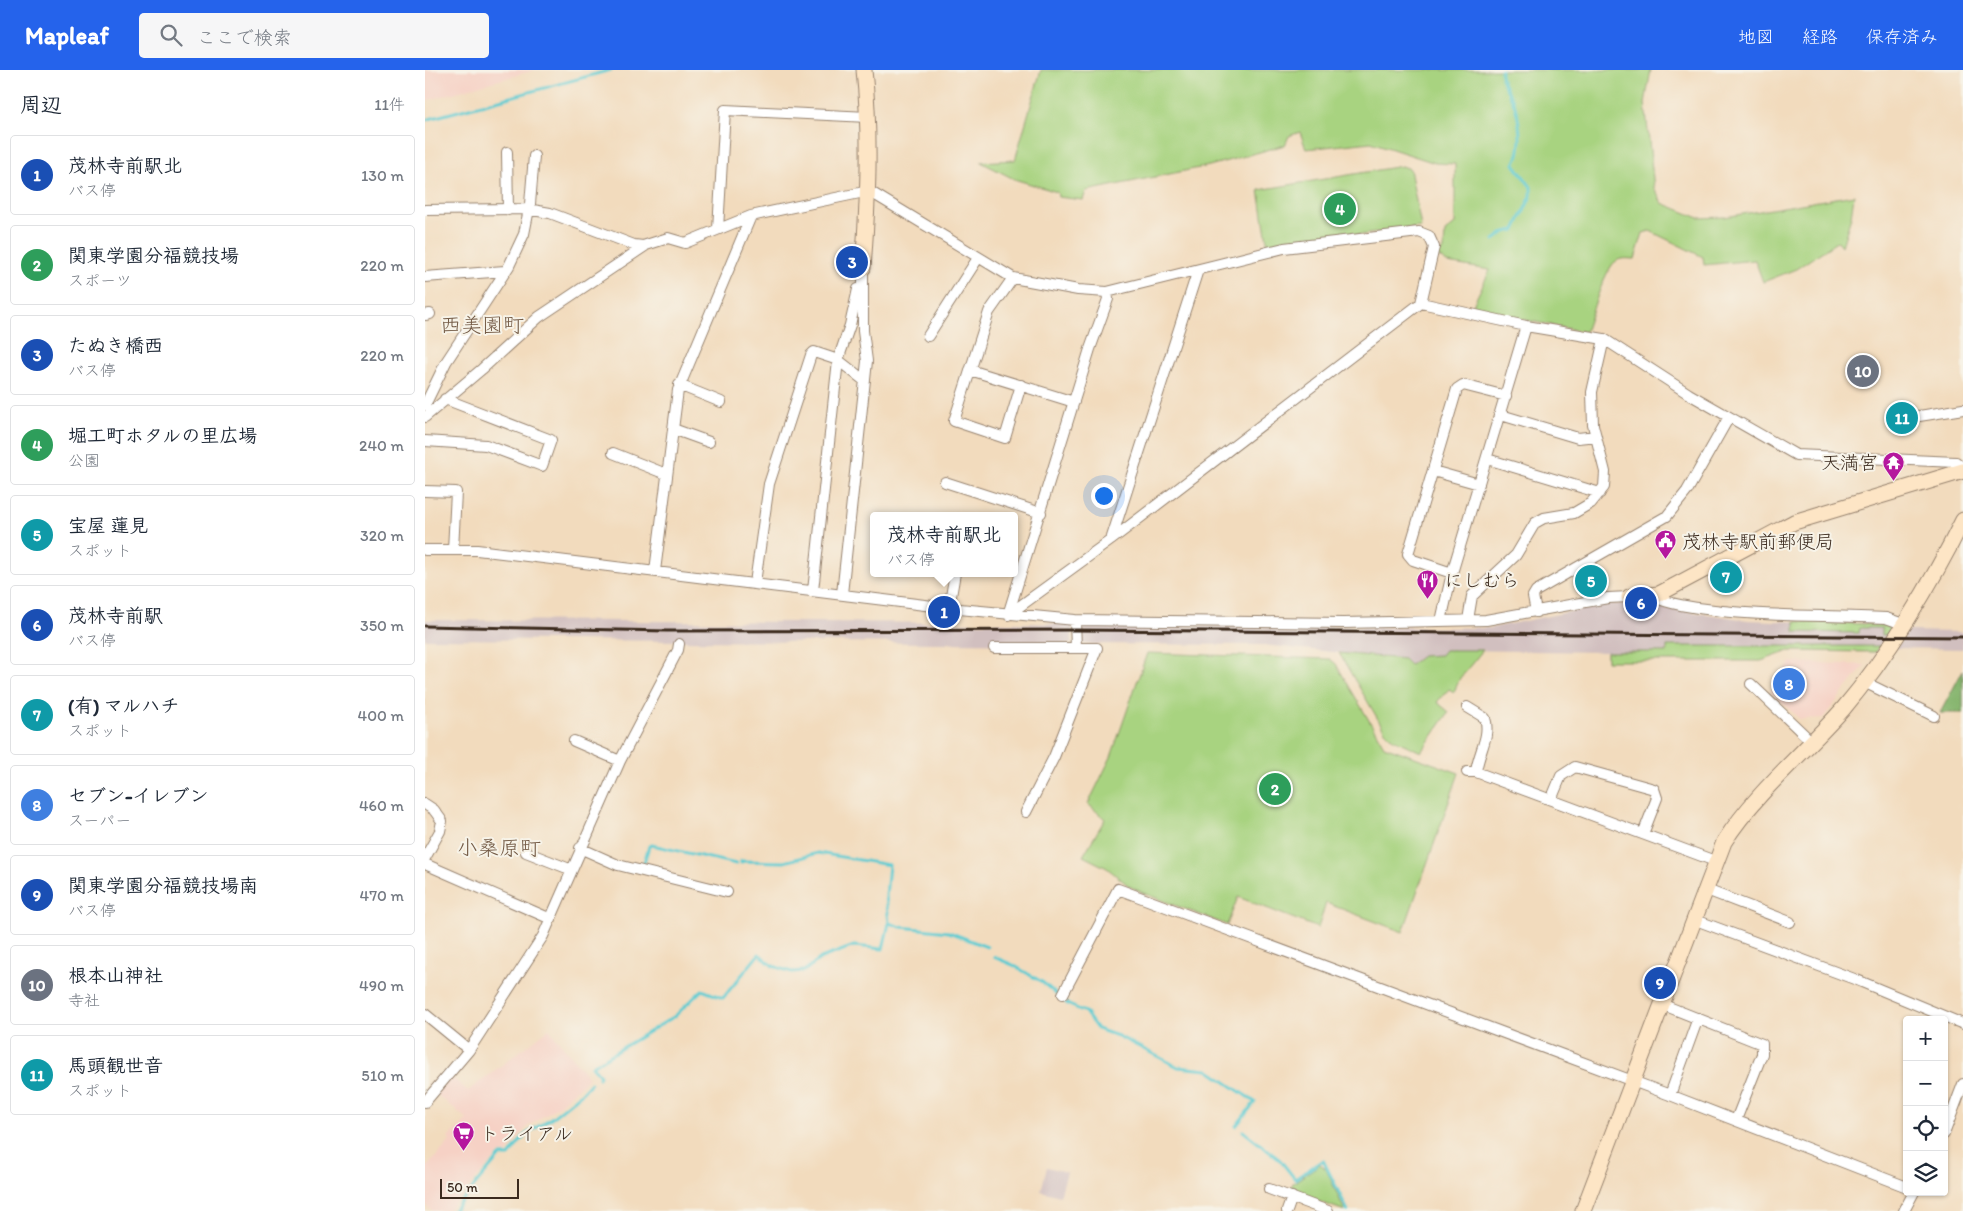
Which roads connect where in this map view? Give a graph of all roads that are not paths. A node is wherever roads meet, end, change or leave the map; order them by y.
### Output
1 (864, 70) edge
2 (868, 117) junction
3 (507, 152) dead end
4 (534, 156) dead end
5 (869, 191) junction
6 (527, 209) junction
7 (425, 210) edge
8 (508, 210) junction
9 (751, 216) junction
10 (718, 229) junction
11 (643, 246) junction
12 (977, 258) junction
13 (863, 268) junction
14 (1198, 270) junction
15 (505, 272) junction
16 (425, 277) edge
17 (1013, 278) junction
18 (1107, 292) junction
19 (1421, 304) junction
20 (1526, 326) junction
21 (928, 336) dead end
22 (1604, 339) junction
23 (838, 360) junction
24 (971, 370) junction
25 (865, 381) junction
26 (679, 385) junction
27 (1021, 385) junction
28 (1506, 396) junction
29 (445, 399) junction
30 (721, 402) dead end
31 (1074, 402) junction
32 (425, 405) edge
33 (1963, 409) edge
34 (1501, 415) junction
35 (425, 417) edge
36 (1729, 417) junction
37 (1908, 421) dead end
38 (673, 429) junction
39 (1596, 436) junction
40 (425, 441) edge
41 (709, 442) dead end
42 (613, 453) dead end
43 (1487, 459) junction
44 (1963, 470) edge
45 (1433, 471) junction
46 (666, 474) junction
47 (945, 482) dead end
48 (1479, 484) junction
49 (425, 491) edge
50 (1600, 493) junction
51 (1041, 514) junction
52 (1963, 520) edge
53 (1111, 540) junction
54 (425, 550) edge
55 (453, 550) junction
56 (655, 571) junction
57 (1452, 572) junction
58 (954, 577) edge
59 (755, 583) junction
60 (813, 591) junction
61 (842, 594) junction
62 (1651, 596) junction
63 (1629, 597) joint
64 (949, 608) junction
65 (1536, 612) junction
66 (1008, 615) junction
67 (1075, 620) junction
68 (1468, 620) junction
69 (1441, 621) junction
70 (1903, 624) junction
71 (679, 644) dead end
72 (994, 648) dead end
73 (1076, 648) junction
74 (1864, 682) junction
75 (1751, 684) dead end
76 (1467, 707) dead end
77 (1934, 716) dead end
78 (574, 741) dead end
79 (1812, 742) junction
80 (620, 760) junction
81 (1551, 800) junction
82 (425, 804) edge
83 (1026, 812) dead end
84 (1643, 834) junction
85 (580, 848) junction
86 (527, 852) dead end
87 (425, 858) edge
88 (1715, 861) junction
89 (425, 864) edge
90 (572, 870) junction
91 (1705, 889) junction
92 (727, 892) dead end
93 (551, 919) junction
94 (1693, 919) junction
95 (1791, 922) dead end
96 (1063, 994) dead end
97 (1661, 1004) junction
98 (425, 1014) edge
99 (1698, 1018) junction
100 (1963, 1024) edge
101 (469, 1050) junction
102 (1632, 1081) junction
103 (1963, 1084) edge
104 (1669, 1095) junction
105 (425, 1102) edge
106 (1736, 1120) junction
107 (1948, 1123) edge
108 (1903, 1185) edge
109 (1269, 1189) dead end
110 (1912, 1196) edge
111 (1292, 1197) junction
112 (1287, 1211) edge
113 (1328, 1211) edge
114 (1583, 1211) edge
115 (1904, 1211) edge

1 - 2 street
2 - 5 street
2 - 10 street
3 - 8 street
4 - 6 street
5 - 9 street
5 - 12 street
5 - 13 street
6 - 8 street
6 - 11 street
6 - 15 street
7 - 8 street
9 - 10 street
9 - 26 street
10 - 11 street
11 - 29 street
12 - 17 street
12 - 21 street
13 - 23 street
13 - 25 street
14 - 18 street
14 - 19 street
14 - 53 street
15 - 16 street
15 - 32 street
17 - 18 street
17 - 24 street
18 - 31 street
19 - 20 street
19 - 53 street
20 - 22 street
20 - 28 street
22 - 36 street
22 - 39 street
23 - 25 street
23 - 59 street
23 - 60 street
24 - 27 street
24 - 27 street
25 - 61 street
26 - 30 street
26 - 38 street
27 - 31 street
28 - 34 street
28 - 45 street
29 - 35 street
29 - 40 street
31 - 51 street
33 - 37 street
34 - 39 street
34 - 43 street
36 - 44 street
36 - 65 street
38 - 41 street
38 - 46 street
39 - 50 street
42 - 46 street
43 - 48 street
43 - 50 street
44 - 62 street
45 - 48 street
45 - 57 street
46 - 56 street
47 - 51 street
48 - 57 street
49 - 55 street
50 - 68 street
51 - 66 street
52 - 70 street
53 - 66 street
54 - 55 street
55 - 56 street
56 - 59 street
57 - 69 street
58 - 64 street
59 - 60 street
60 - 61 street
61 - 64 street
62 - 63 street
62 - 70 street
63 - 65 street
64 - 66 street
65 - 68 street
66 - 67 street
67 - 69 street
67 - 73 street
68 - 69 street
70 - 74 street
71 - 80 street
72 - 73 street
73 - 83 street
74 - 77 street
74 - 79 street
75 - 79 street
76 - 81 street
78 - 80 street
79 - 88 street
80 - 85 street
81 - 84 street
81 - 84 street
82 - 87 street
84 - 88 street
85 - 90 street
85 - 92 street
86 - 90 street
88 - 91 street
89 - 93 street
90 - 93 street
91 - 94 street
91 - 95 street
93 - 101 street
94 - 97 street
94 - 100 street
96 - 102 street
97 - 99 street
97 - 102 street
98 - 101 street
99 - 104 street
99 - 106 street
101 - 105 street
102 - 104 street
102 - 114 street
103 - 107 street
104 - 106 street
106 - 108 street
109 - 111 street
110 - 115 street
111 - 112 street
111 - 113 street

